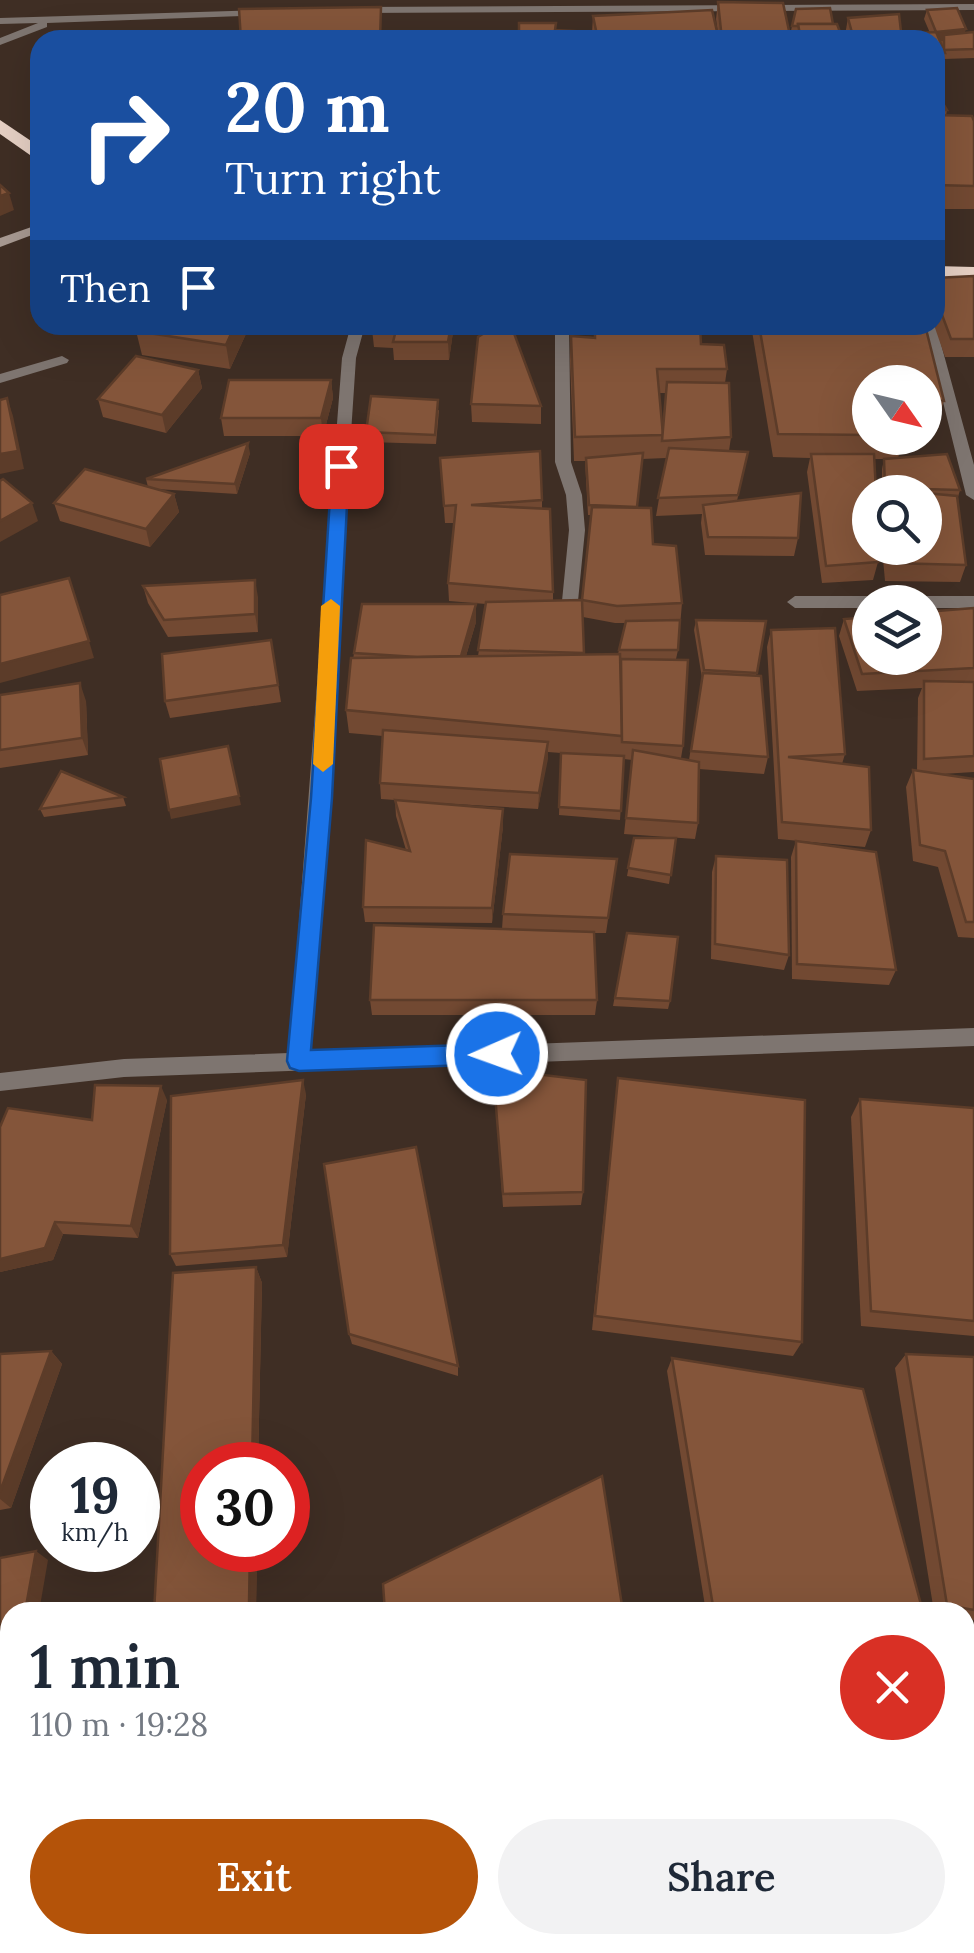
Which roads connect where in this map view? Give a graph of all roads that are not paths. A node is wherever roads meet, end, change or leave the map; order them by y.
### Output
1 (974, 7) edge
2 (336, 10) edge
3 (279, 12) edge
4 (0, 20) edge
5 (54, 21) junction
6 (30, 30) edge
7 (31, 30) edge
8 (0, 42) edge
9 (0, 125) edge
10 (30, 148) edge
11 (30, 232) edge
12 (0, 243) edge
13 (945, 272) edge
14 (974, 273) edge
15 (356, 335) edge
16 (562, 335) edge
17 (934, 335) edge
18 (62, 360) dead end
19 (0, 379) edge
20 (974, 495) edge
21 (570, 600) edge
22 (796, 602) dead end
23 (974, 602) edge
24 (974, 1037) edge
25 (299, 1061) junction
26 (0, 1082) edge

1 - 2 street
3 - 5 street
4 - 5 street
5 - 7 street
6 - 8 street
9 - 10 highway
11 - 12 street
13 - 14 highway
15 - 25 street
16 - 21 street
17 - 20 street
18 - 19 street
22 - 23 street
24 - 25 street
25 - 26 street

